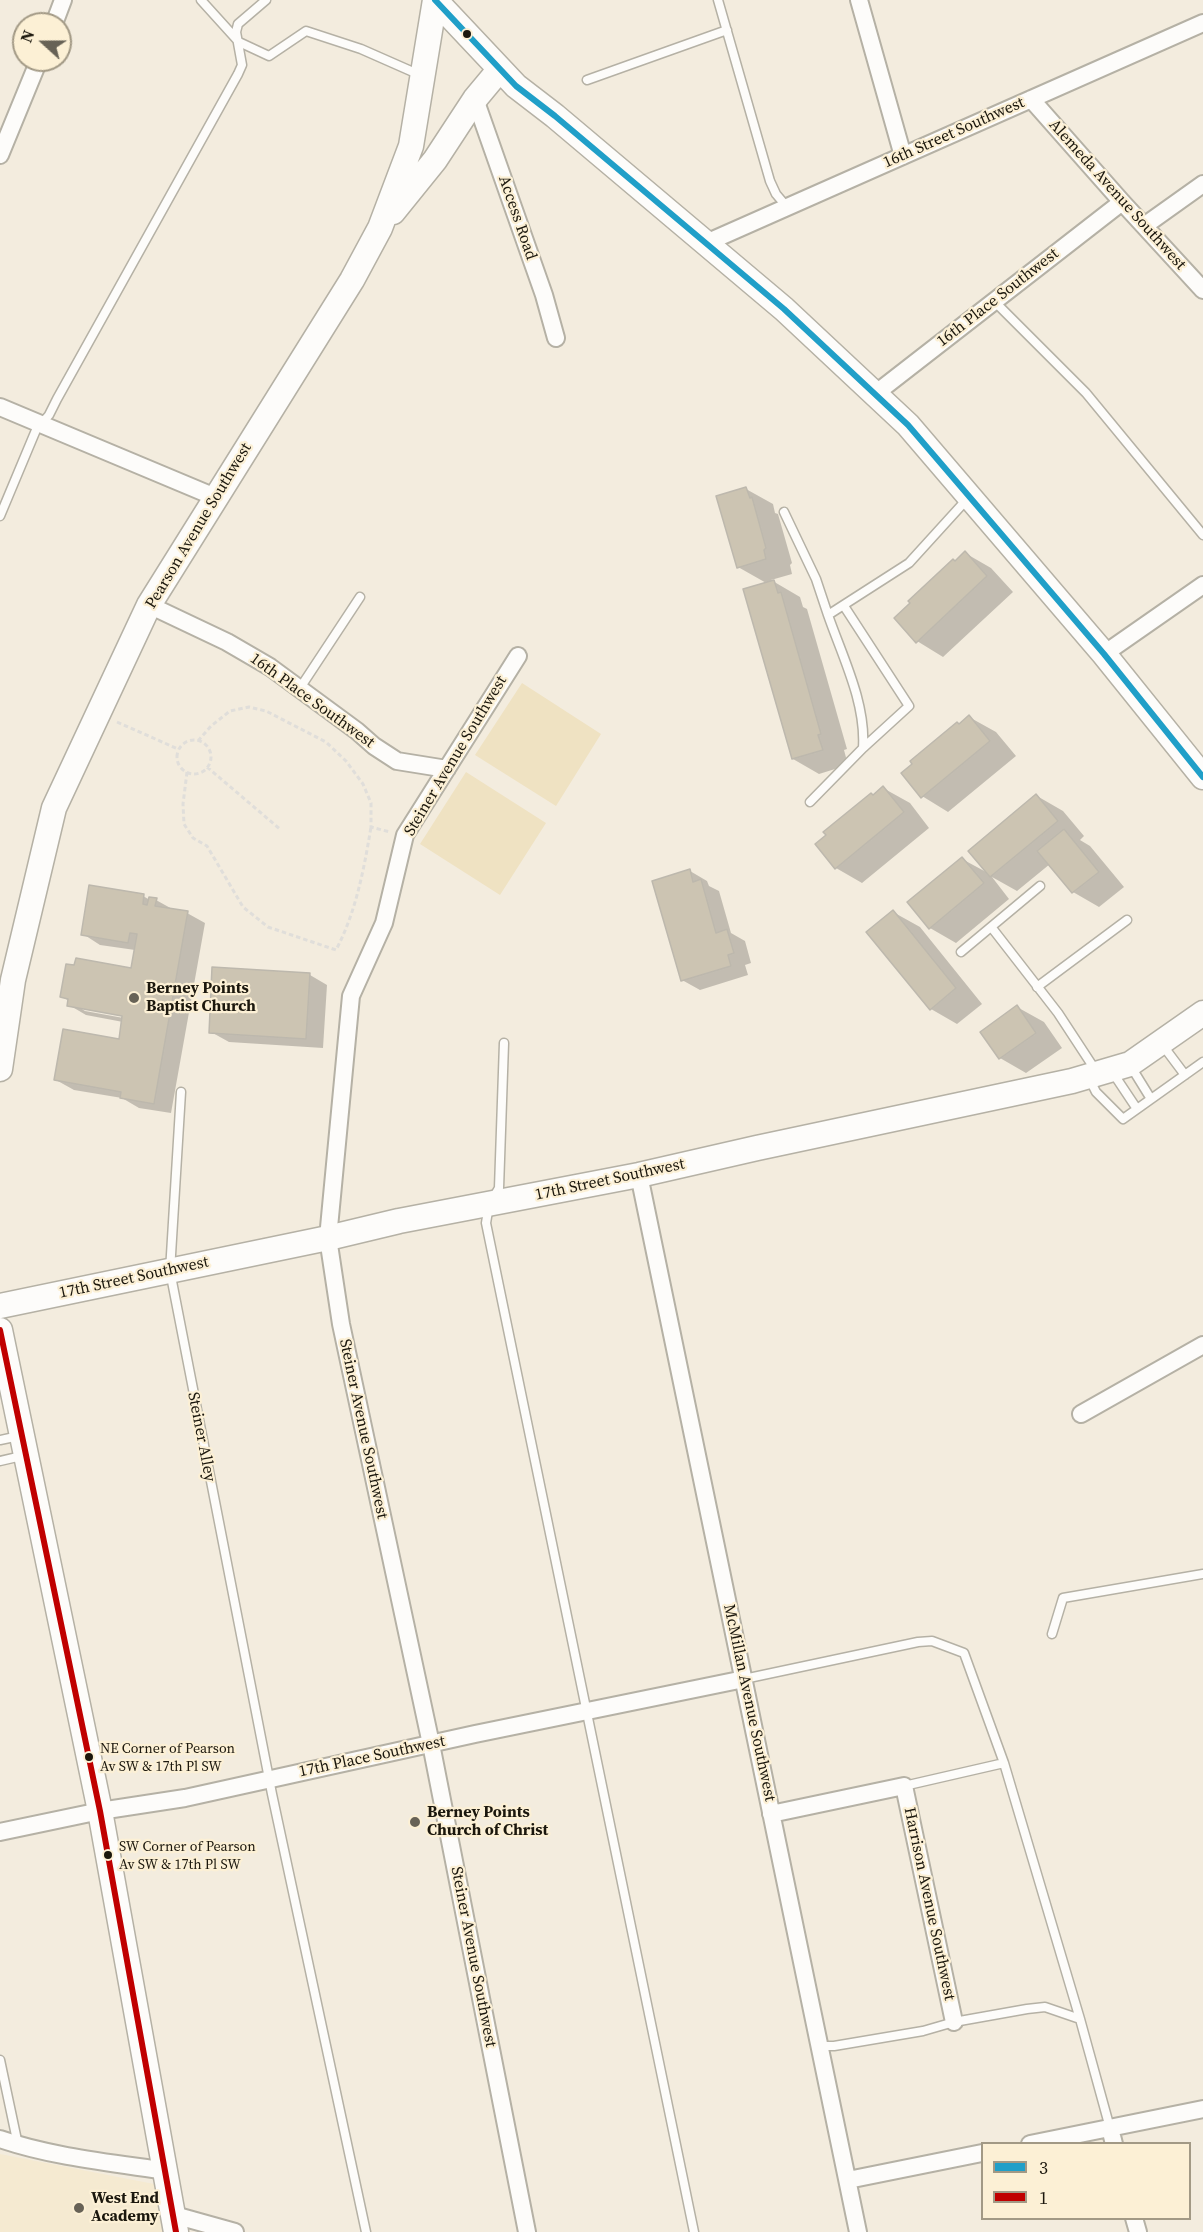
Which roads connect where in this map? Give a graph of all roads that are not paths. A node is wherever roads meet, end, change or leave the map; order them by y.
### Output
1 (201, 0) edge
2 (266, 0) edge
3 (435, 0) edge
4 (718, 0) edge
5 (859, 0) edge
6 (1203, 23) edge
7 (727, 30) junction
8 (239, 42) junction
9 (500, 69) junction
10 (34, 72) edge
11 (423, 76) junction
12 (587, 80) dead end
13 (475, 99) junction
14 (1031, 99) junction
15 (0, 155) edge
16 (903, 156) junction
17 (1203, 184) edge
18 (1122, 202) junction
19 (787, 207) junction
20 (1144, 226) junction
21 (380, 228) junction
22 (706, 243) junction
23 (1203, 290) edge
24 (993, 300) junction
25 (556, 338) dead end
26 (874, 394) junction
27 (0, 407) edge
28 (41, 424) junction
29 (969, 496) junction
30 (215, 497) junction
31 (783, 512) dead end
32 (0, 516) edge
33 (1203, 534) edge
34 (1203, 585) edge
35 (360, 597) dead end
36 (149, 605) junction
37 (844, 606) junction
38 (828, 615) junction
39 (1104, 654) junction
40 (518, 656) dead end
41 (300, 688) junction
42 (863, 748) junction
43 (447, 769) junction
44 (1203, 777) edge
45 (810, 802) dead end
46 (1041, 886) dead end
47 (1127, 920) dead end
48 (992, 928) junction
49 (961, 952) dead end
50 (1037, 987) junction
51 (1203, 1013) edge
52 (504, 1043) dead end
53 (1160, 1043) junction
54 (1203, 1062) edge
55 (0, 1069) edge
56 (1107, 1071) junction
57 (1185, 1075) junction
58 (181, 1092) dead end
59 (1151, 1099) junction
60 (1137, 1109) junction
61 (639, 1175) junction
62 (489, 1205) junction
63 (328, 1238) junction
64 (170, 1271) junction
65 (0, 1306) edge
66 (0, 1330) edge
67 (1203, 1345) edge
68 (6, 1389) edge
69 (1081, 1414) dead end
70 (16, 1443) edge
71 (0, 1461) edge
72 (1203, 1574) edge
73 (1052, 1634) dead end
74 (744, 1679) junction
75 (587, 1712) junction
76 (432, 1744) junction
77 (1004, 1763) junction
78 (269, 1778) junction
79 (904, 1786) junction
80 (100, 1811) junction
81 (771, 1814) junction
82 (0, 1832) edge
83 (1080, 2019) junction
84 (954, 2022) junction
85 (821, 2046) junction
86 (0, 2060) edge
87 (1203, 2109) edge
88 (1112, 2136) edge
89 (0, 2139) edge
90 (1050, 2142) edge
91 (18, 2145) junction
92 (981, 2153) edge
93 (167, 2171) junction
94 (848, 2180) junction
95 (175, 2224) edge
96 (235, 2232) edge
97 (366, 2232) edge
98 (527, 2232) edge
99 (694, 2232) edge
100 (858, 2232) edge

1 - 8 lane
2 - 8 lane
3 - 9 street
3 - 11 street, Pearson Avenue Southwest
4 - 7 lane
5 - 16 street
6 - 14 street, 16th Street Southwest
7 - 12 lane
7 - 19 lane
8 - 11 lane
8 - 28 lane
9 - 13 street
9 - 22 street
10 - 15 street
11 - 21 street, Pearson Avenue Southwest
13 - 21 street
13 - 25 street, Access Road
14 - 16 street, 16th Street Southwest
14 - 18 street, Alemeda Avenue Southwest
16 - 19 street, 16th Street Southwest
17 - 20 street
18 - 20 street, Alemeda Avenue Southwest
18 - 24 street, 16th Place Southwest
19 - 22 street, 16th Street Southwest
20 - 23 street, Alemeda Avenue Southwest
21 - 30 street, Pearson Avenue Southwest
22 - 26 street
24 - 26 street, 16th Place Southwest
24 - 33 lane
26 - 29 street
27 - 28 street
28 - 30 street
28 - 32 lane
29 - 37 lane
29 - 39 street
30 - 36 street, Pearson Avenue Southwest
31 - 38 lane
34 - 39 street
35 - 41 lane
36 - 41 street, 16th Place Southwest
36 - 55 street, Pearson Avenue Southwest
37 - 38 lane
37 - 42 lane
38 - 42 lane
39 - 44 street
40 - 43 street, Steiner Avenue Southwest
41 - 43 street, 16th Place Southwest
42 - 45 lane
43 - 63 street, Steiner Avenue Southwest
46 - 48 lane
47 - 50 lane
48 - 49 lane
48 - 50 lane
50 - 56 lane
51 - 53 street, 17th Street Southwest
52 - 62 lane
53 - 56 street, 17th Street Southwest
53 - 57 lane
54 - 57 lane
56 - 59 lane
56 - 60 lane
56 - 60 lane
56 - 61 street, 17th Street Southwest
57 - 59 lane
58 - 64 lane, Steiner Alley
59 - 60 lane
61 - 62 street, 17th Street Southwest
61 - 74 street, McMillan Avenue Southwest
62 - 63 street, 17th Street Southwest
62 - 75 lane
63 - 64 street, 17th Street Southwest
63 - 76 street, Steiner Avenue Southwest
64 - 65 street, 17th Street Southwest
64 - 78 lane, Steiner Alley
66 - 68 street
67 - 69 street
68 - 70 street
70 - 71 lane
70 - 80 street
72 - 73 lane
74 - 75 street, 17th Place Southwest
74 - 77 lane
74 - 81 street, McMillan Avenue Southwest
75 - 76 street, 17th Place Southwest
75 - 99 lane
76 - 78 street, 17th Place Southwest
76 - 98 street, Steiner Avenue Southwest
77 - 79 lane
77 - 83 lane
78 - 80 street, 17th Place Southwest
78 - 97 lane, Steiner Alley
79 - 81 street
79 - 84 street, Harrison Avenue Southwest
80 - 82 street, 17th Place Southwest
80 - 93 street
81 - 85 street, McMillan Avenue Southwest
83 - 84 lane
83 - 88 lane
84 - 85 lane
85 - 94 street, McMillan Avenue Southwest
86 - 91 lane
87 - 88 street
88 - 90 street
89 - 91 street
91 - 93 street
92 - 94 street
93 - 95 street
94 - 100 street, McMillan Avenue Southwest
95 - 96 street

